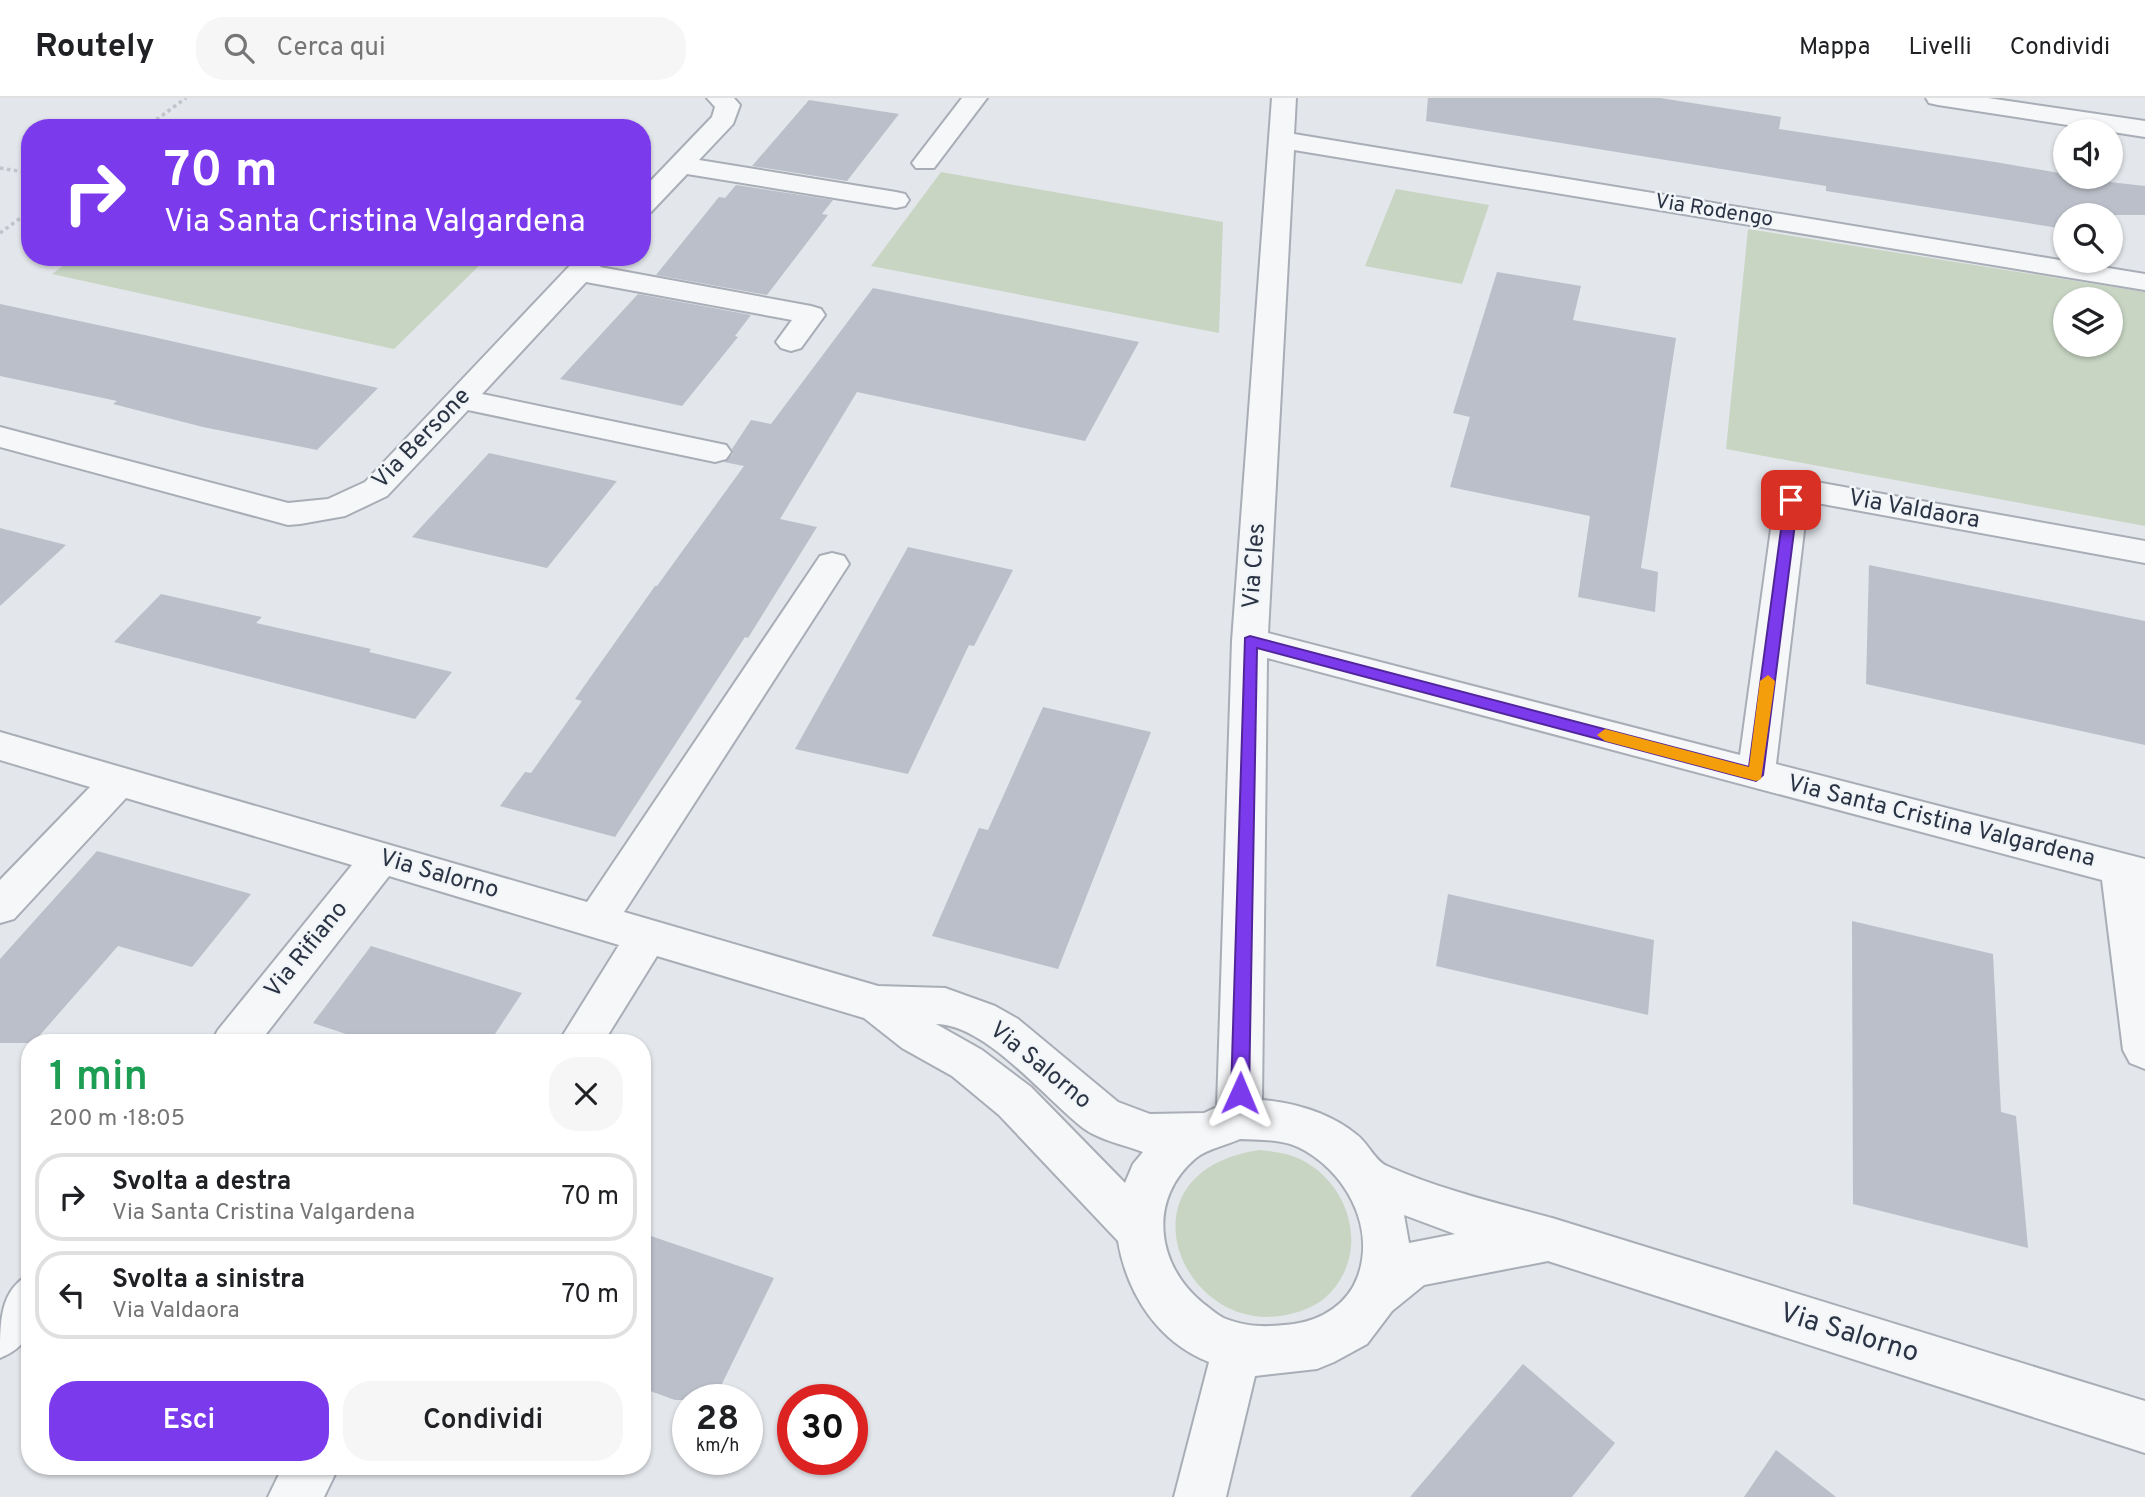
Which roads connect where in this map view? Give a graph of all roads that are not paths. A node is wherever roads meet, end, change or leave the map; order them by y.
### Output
1 (975, 98) edge
2 (1284, 98) edge
3 (1938, 98) edge
4 (728, 100) edge
5 (2145, 129) edge
6 (1282, 140) junction
7 (925, 163) dead end
8 (681, 164) junction
9 (651, 196) edge
10 (896, 200) dead end
11 (586, 266) edge
12 (591, 266) edge
13 (2145, 282) edge
14 (790, 342) dead end
15 (460, 400) junction
16 (0, 437) edge
17 (715, 452) dead end
18 (2145, 552) edge
19 (832, 564) dead end
20 (1250, 641) junction
21 (0, 746) edge
22 (1756, 775) junction
23 (119, 781) junction
24 (382, 858) junction
25 (2133, 872) edge
26 (0, 907) edge
27 (596, 921) junction
28 (647, 936) junction
29 (878, 1004) junction
30 (240, 1034) edge
31 (586, 1034) edge
32 (2145, 1049) edge
33 (1219, 1125) junction
34 (1370, 1181) junction
35 (1137, 1228) junction
36 (1552, 1240) junction
37 (1376, 1294) junction
38 (21, 1308) edge
39 (0, 1334) edge
40 (1237, 1349) junction
41 (2145, 1427) edge
42 (307, 1475) edge
43 (294, 1497) edge
44 (1200, 1497) edge

1 - 7 street
2 - 6 street, Via Cles
3 - 5 street
4 - 8 street
6 - 13 street, Via Rodengo
6 - 20 street, Via Cles
8 - 9 street
8 - 10 street
11 - 15 street, Via Bersone
12 - 14 street
15 - 16 street, Via Bersone
15 - 17 street
18 - 22 street, Via Valdaora
19 - 27 street
20 - 22 street, Via Santa Cristina Valgardena
20 - 33 street, Via Cles
21 - 23 street, Via Salorno
22 - 25 street, Via Santa Cristina Valgardena
23 - 24 street, Via Salorno
23 - 26 street
24 - 27 street, Via Salorno
24 - 30 street, Via Rifiano
25 - 32 street
27 - 28 street, Via Salorno
28 - 29 street, Via Salorno
28 - 31 street
29 - 33 street, Via Salorno
29 - 35 street, Via Salorno
33 - 34 street
33 - 35 street
34 - 36 street, Via Salorno
34 - 37 street
35 - 40 street
36 - 37 street, Via Salorno
36 - 41 street, Via Salorno
37 - 40 street
38 - 39 street
40 - 44 street
42 - 43 street

